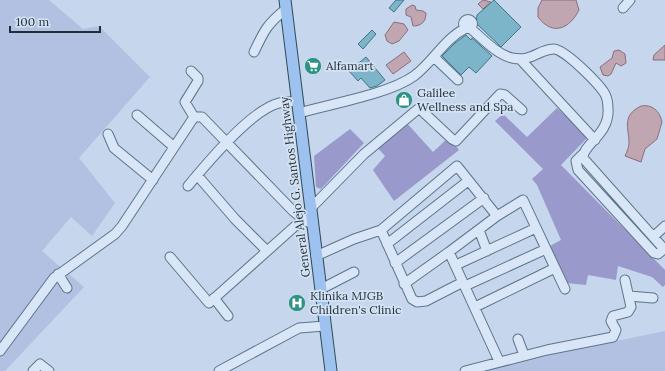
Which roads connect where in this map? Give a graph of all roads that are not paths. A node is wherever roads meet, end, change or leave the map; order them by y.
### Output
1 (630, 0) edge
2 (286, 5) edge
3 (623, 8) dead end
4 (254, 52) dead end
5 (434, 57) junction
6 (520, 59) junction
7 (191, 71) dead end
8 (458, 80) dead end
9 (298, 107) junction
10 (522, 110) dead end
11 (137, 115) dead end
12 (194, 117) junction
13 (108, 134) dead end
14 (595, 140) junction
15 (228, 142) junction
16 (174, 147) junction
17 (583, 154) junction
18 (197, 175) junction
19 (153, 180) junction
20 (468, 181) junction
21 (188, 186) dead end
22 (484, 198) junction
23 (311, 208) junction
24 (498, 216) junction
25 (307, 222) junction
26 (665, 226) edge
27 (536, 228) junction
28 (381, 230) junction
29 (479, 230) junction
30 (653, 237) junction
31 (387, 244) junction
32 (546, 249) junction
33 (487, 250) junction
34 (267, 251) junction
35 (449, 252) junction
36 (170, 256) dead end
37 (316, 256) junction
38 (395, 263) junction
39 (456, 265) junction
40 (555, 268) junction
41 (354, 272) dead end
42 (58, 274) junction
43 (625, 280) dead end
44 (404, 284) junction
45 (464, 284) junction
46 (67, 288) dead end
47 (321, 289) junction
48 (565, 289) dead end
49 (629, 296) junction
50 (214, 298) junction
51 (653, 298) dead end
52 (475, 307) junction
53 (228, 316) dead end
54 (325, 326) junction
55 (518, 339) dead end
56 (0, 351) edge
57 (524, 355) junction
58 (499, 361) junction
59 (33, 371) edge
60 (49, 371) edge
61 (218, 371) edge
62 (331, 371) edge
63 (465, 371) edge

1 - 3 street
2 - 4 street
2 - 9 main road, General Alejo G. Santos Highway
5 - 6 street
5 - 8 street
5 - 9 street
6 - 14 street
6 - 14 street
7 - 12 street
9 - 15 street
9 - 23 main road, General Alejo G. Santos Highway
10 - 23 street
11 - 16 street
12 - 15 street
12 - 16 street
13 - 19 street
14 - 17 street
15 - 18 street
15 - 25 street
16 - 19 street
17 - 30 street
17 - 30 street
18 - 21 street
18 - 34 street
19 - 42 street
20 - 22 street
20 - 28 street
20 - 31 street
22 - 24 street
22 - 38 street
23 - 25 main road, General Alejo G. Santos Highway
24 - 27 street
24 - 29 street
25 - 34 street
25 - 37 main road, General Alejo G. Santos Highway
26 - 30 street
27 - 32 street
27 - 33 street
28 - 31 street
28 - 37 street
29 - 33 street
29 - 35 street
31 - 38 street
32 - 40 street
32 - 45 street
33 - 39 street
34 - 50 street
35 - 39 street
35 - 44 street
36 - 50 street
37 - 47 main road, General Alejo G. Santos Highway
38 - 44 street
39 - 45 street
40 - 48 street
40 - 52 street
41 - 47 street
42 - 46 street
42 - 56 street
43 - 49 street
44 - 45 street
45 - 52 street
47 - 54 main road, General Alejo G. Santos Highway
49 - 51 street
49 - 57 street
50 - 53 street
52 - 58 street
54 - 61 street
54 - 62 main road, General Alejo G. Santos Highway
55 - 57 street
57 - 58 street
58 - 63 street
59 - 60 street

